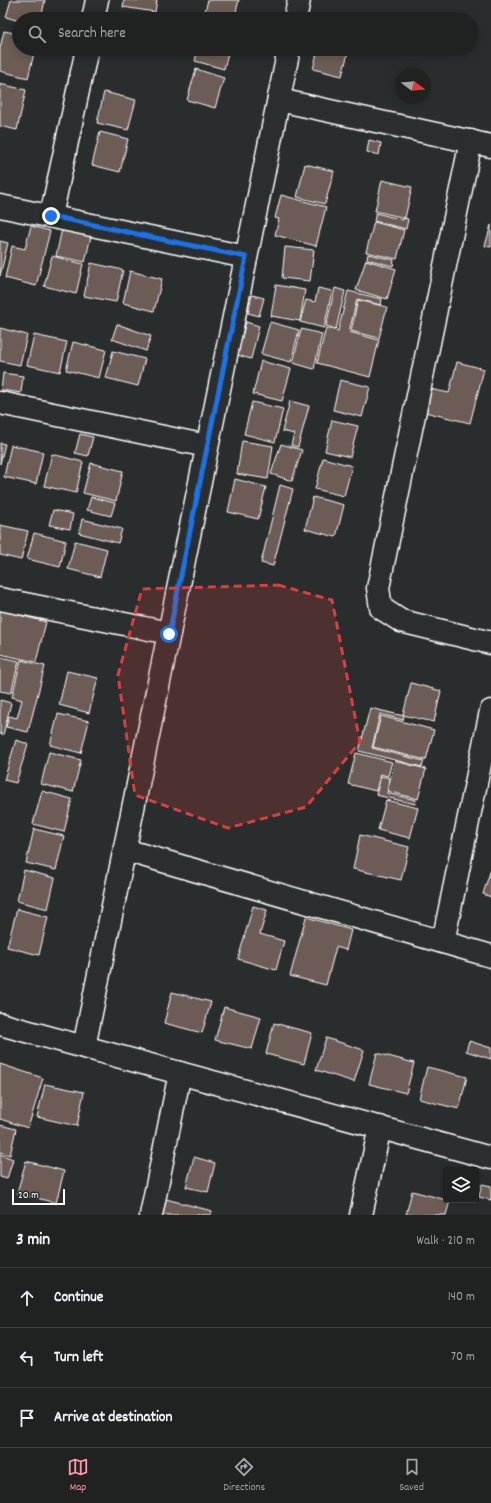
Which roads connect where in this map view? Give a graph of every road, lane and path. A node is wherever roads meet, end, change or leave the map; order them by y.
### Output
1 (97, 0) edge
2 (299, 0) edge
3 (94, 12) edge
4 (296, 12) edge
5 (85, 56) edge
6 (288, 56) edge
7 (279, 100) junction
8 (481, 144) edge
9 (0, 206) edge
10 (51, 216) junction
11 (246, 257) junction
12 (0, 403) edge
13 (207, 446) junction
14 (0, 599) edge
15 (169, 634) junction
16 (491, 643) edge
17 (491, 711) edge
18 (125, 850) junction
19 (443, 942) junction
20 (491, 956) edge
21 (0, 1024) edge
22 (84, 1047) junction
23 (180, 1073) junction
24 (380, 1127) junction
25 (491, 1158) edge
26 (150, 1215) edge
27 (361, 1215) edge

1 - 3 street
2 - 4 street
5 - 10 street
6 - 7 street
7 - 8 street
7 - 11 street
8 - 16 street
9 - 10 street
10 - 11 street
11 - 13 street
12 - 13 street
13 - 15 street
14 - 15 street
15 - 18 street
17 - 19 street
18 - 19 street
18 - 22 street
19 - 20 street
21 - 22 street
22 - 23 street
23 - 24 street
23 - 26 street
24 - 25 street
24 - 27 street

